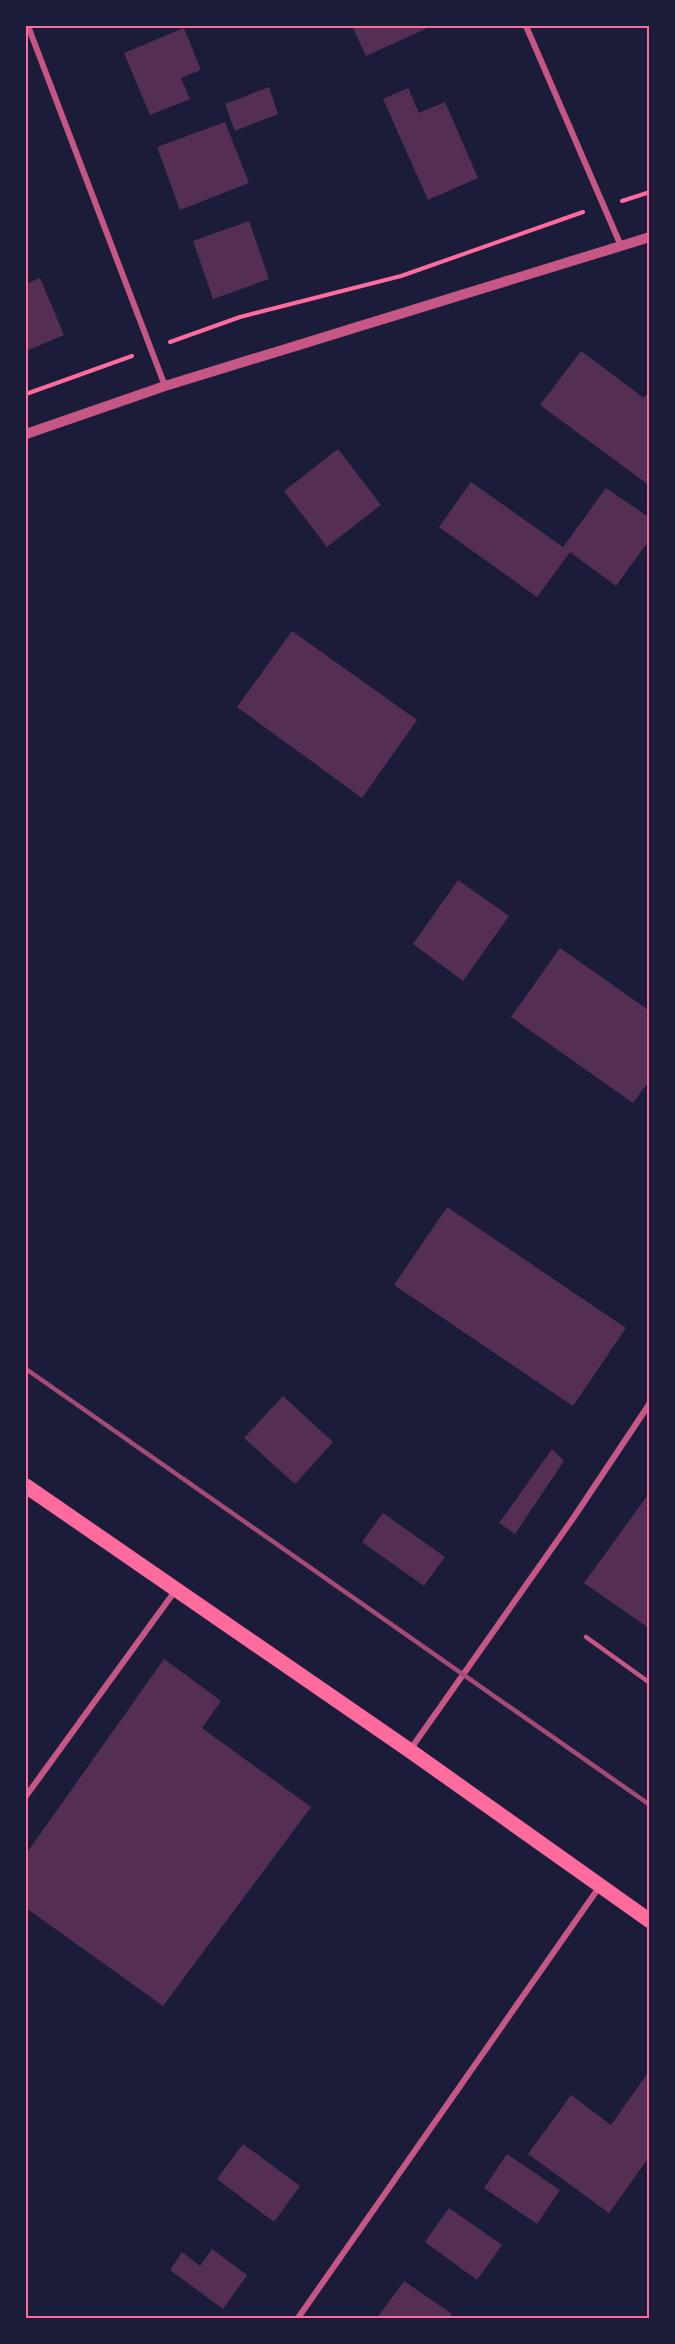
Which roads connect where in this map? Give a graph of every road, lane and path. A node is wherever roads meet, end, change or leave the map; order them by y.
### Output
1 (28, 26) edge
2 (526, 26) edge
3 (650, 192) edge
4 (604, 206) junction
5 (650, 237) edge
6 (621, 246) junction
7 (152, 349) junction
8 (165, 386) junction
9 (26, 394) edge
10 (26, 434) edge
11 (650, 1403) edge
12 (26, 1486) edge
13 (175, 1591) junction
14 (586, 1636) dead end
15 (650, 1683) edge
16 (410, 1750) junction
17 (26, 1796) edge
18 (600, 1886) junction
19 (650, 1921) edge
20 (298, 2319) edge

1 - 7 street
2 - 4 street
3 - 4 path
4 - 6 street
4 - 7 path
5 - 6 street
6 - 8 street
7 - 8 street
7 - 9 path
8 - 10 street
11 - 16 street
12 - 13 main road
13 - 16 main road
13 - 17 street
14 - 15 lane
16 - 18 main road
18 - 19 main road
18 - 20 street

